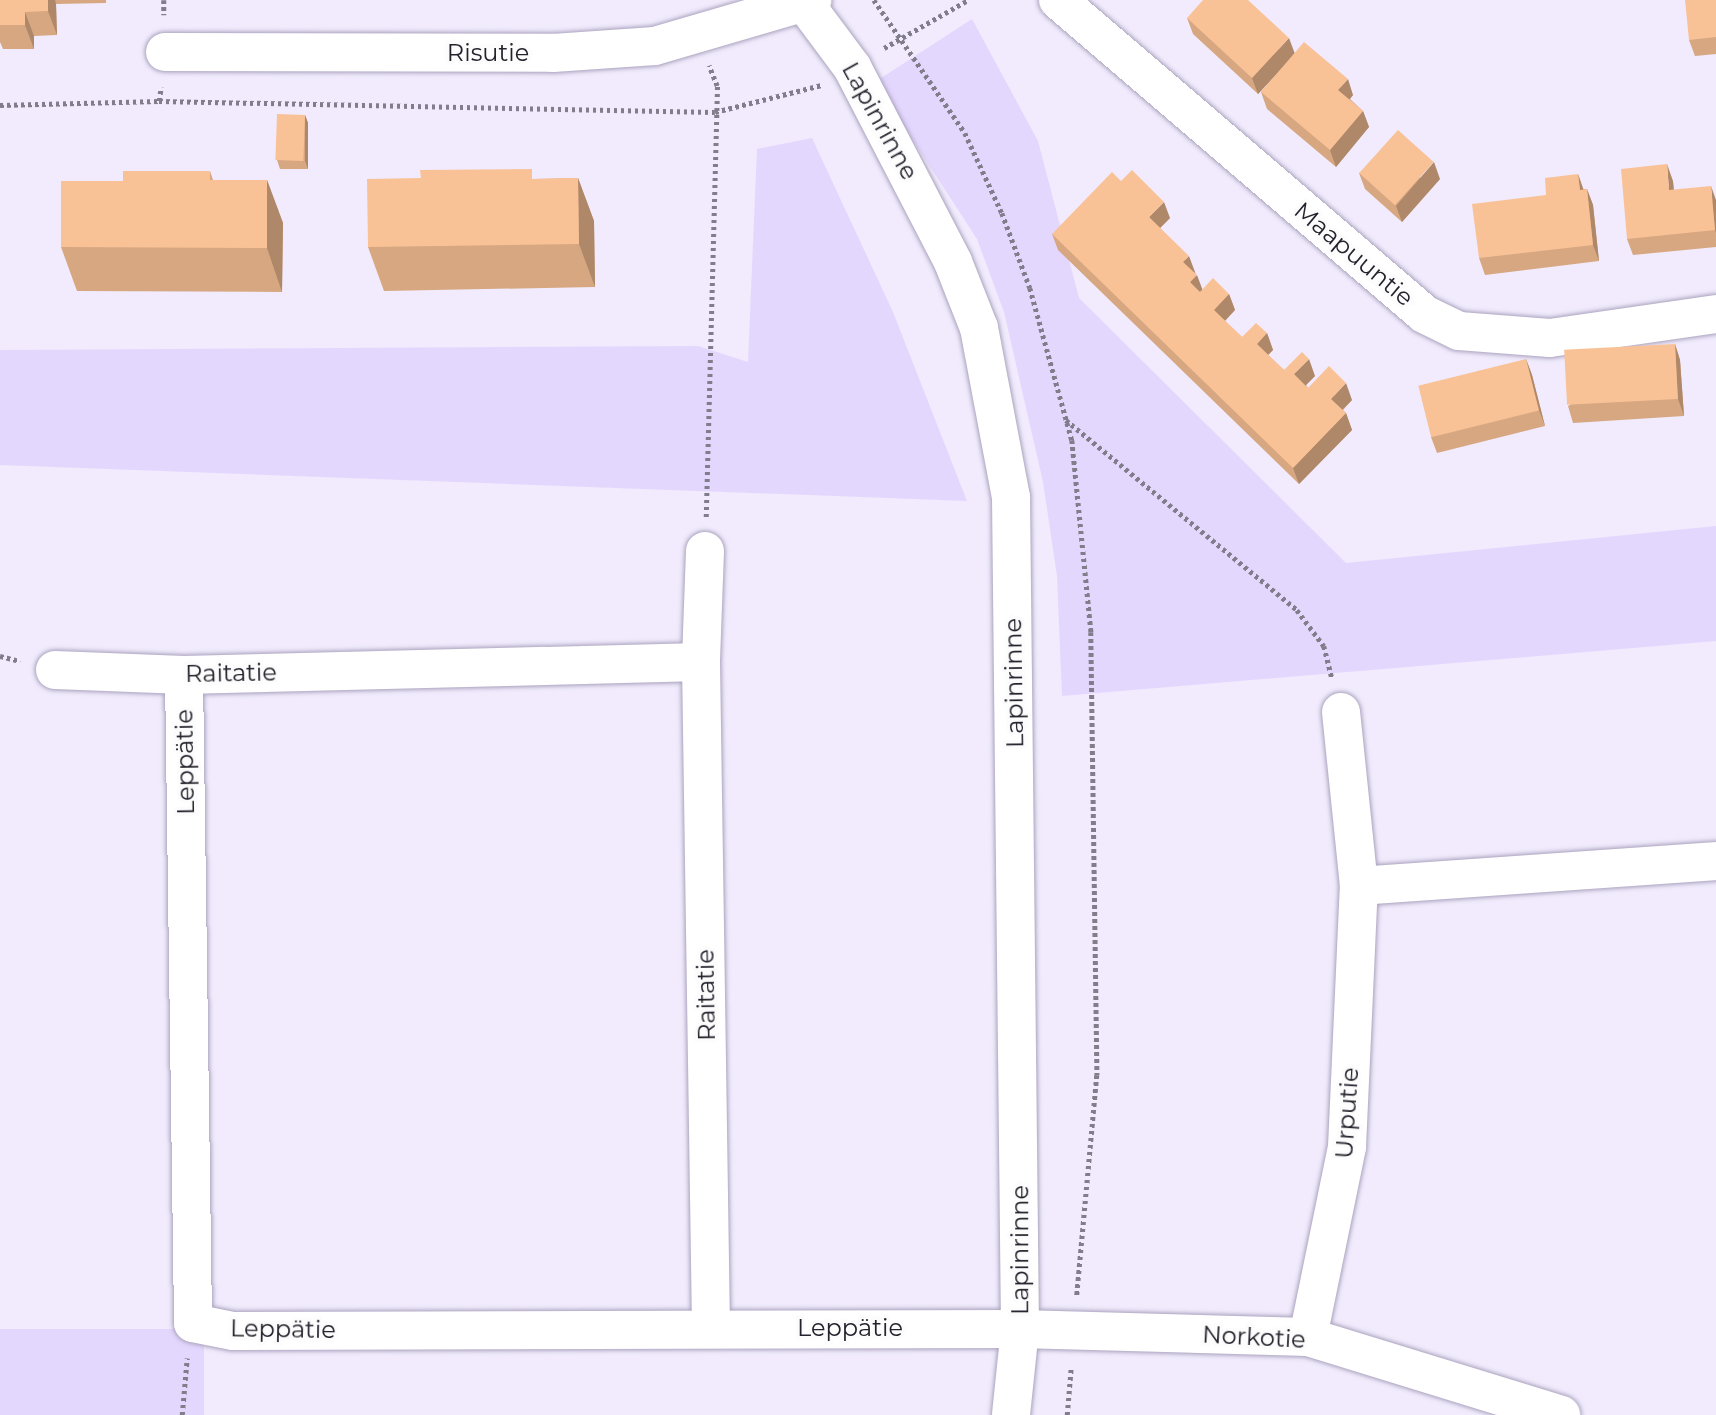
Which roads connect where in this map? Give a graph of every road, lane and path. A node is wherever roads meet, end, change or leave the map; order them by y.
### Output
1 (164, 0) edge
2 (874, 0) edge
3 (1058, 0) edge
4 (806, 1) edge
5 (696, 37) junction
6 (165, 52) junction
7 (159, 101) junction
8 (0, 105) edge
9 (715, 112) junction
10 (1716, 314) edge
11 (1066, 420) junction
12 (705, 551) joint
13 (701, 662) junction
14 (55, 670) dead end
15 (184, 675) junction
16 (1341, 712) joint
17 (1716, 861) edge
18 (1359, 886) junction
19 (193, 1322) junction
20 (711, 1328) junction
21 (1020, 1329) junction
22 (1074, 1330) junction
23 (1308, 1337) junction
24 (181, 1415) edge
25 (1010, 1415) edge
26 (1068, 1415) edge
27 (1561, 1415) edge

1 - 6 path
2 - 11 path
3 - 10 street, Maapuuntie
4 - 5 street, Risutie
4 - 21 street, Lapinrinne
5 - 6 street, Risutie
5 - 9 path
6 - 7 path
7 - 8 path
7 - 9 path
9 - 12 path
11 - 16 path
11 - 22 path
12 - 13 street, Raitatie
13 - 15 street, Raitatie
13 - 20 street, Raitatie
14 - 15 street, Raitatie
15 - 19 street, Leppätie
16 - 18 street, Urputie
17 - 18 street
18 - 23 street, Urputie
19 - 20 street, Leppätie
19 - 24 path
20 - 21 street, Leppätie
21 - 22 street, Norkotie
21 - 25 street, Lapinrinne
22 - 23 street, Norkotie
22 - 26 path
23 - 27 street, Norkotie

